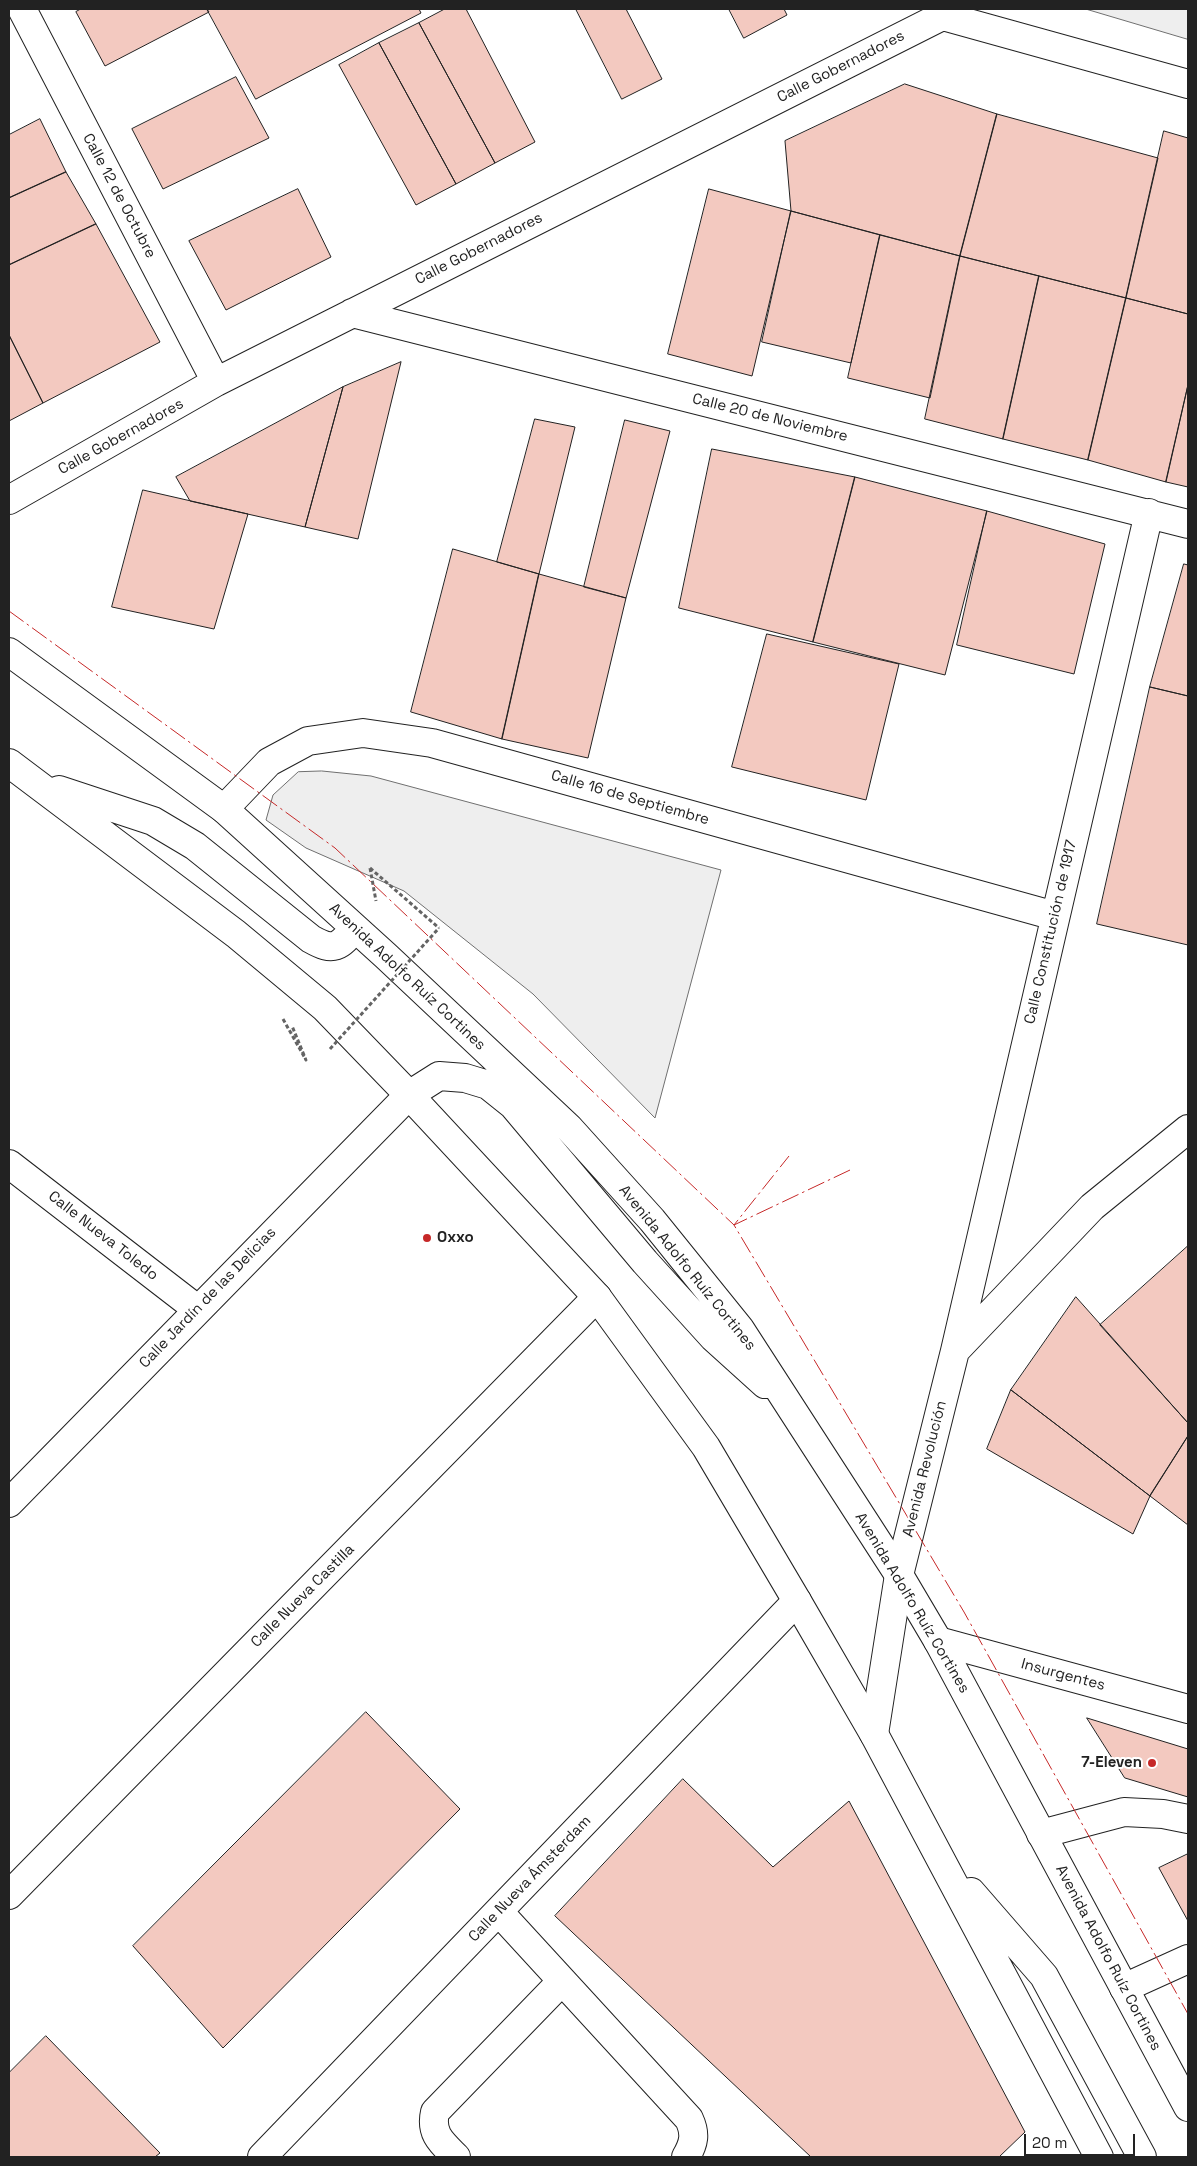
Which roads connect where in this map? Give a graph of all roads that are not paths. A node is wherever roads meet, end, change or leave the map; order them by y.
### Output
1 (22, 9) edge
2 (946, 11) edge
3 (1188, 84) edge
4 (352, 313) junction
5 (216, 382) junction
6 (9, 500) edge
7 (1149, 513) junction
8 (1188, 524) edge
9 (9, 652) edge
10 (9, 763) edge
11 (38, 784) junction
12 (224, 809) junction
13 (1055, 916) junction
14 (355, 928) junction
15 (409, 1095) junction
16 (1188, 1129) edge
17 (9, 1164) edge
18 (597, 1297) junction
19 (197, 1309) junction
20 (954, 1351) junction
21 (793, 1409) junction
22 (9, 1503) edge
23 (899, 1575) junction
24 (798, 1601) junction
25 (938, 1641) junction
26 (1188, 1708) edge
27 (874, 1734) junction
28 (1188, 1819) edge
29 (1041, 1834) junction
30 (938, 1855) junction
31 (9, 1895) edge
32 (499, 1912) junction
33 (1188, 1960) edge
34 (562, 1981) junction
35 (1124, 1988) junction
36 (1188, 2107) edge
37 (1096, 2155) edge
38 (262, 2157) edge
39 (456, 2157) edge
40 (686, 2157) edge
41 (1142, 2157) edge

1 - 5 street, Calle 12 de Octubre
2 - 3 street
2 - 4 street, Calle Gobernadores
4 - 5 street, Calle Gobernadores
4 - 7 street, Calle 20 de Noviembre
5 - 6 street, Calle Gobernadores
7 - 8 street, Calle 20 de Noviembre
7 - 13 street, Calle Constitución de 1917
9 - 12 street, Avenida Adolfo Ruíz Cortines
10 - 11 street
11 - 14 street
11 - 15 street
12 - 13 street, Calle 16 de Septiembre
12 - 14 street, Avenida Adolfo Ruíz Cortines
13 - 20 street, Calle Constitución de 1917
14 - 21 street, Avenida Adolfo Ruíz Cortines
15 - 18 street
15 - 19 street, Calle Jardín de las Delicias
15 - 21 street, Calle Jardín de las Delicias
16 - 20 street
17 - 19 street, Calle Nueva Toledo
18 - 24 street
18 - 31 street, Calle Nueva Castilla
19 - 22 street, Calle Jardín de las Delicias
20 - 23 street, Avenida Revolución
21 - 23 street, Avenida Adolfo Ruíz Cortines
23 - 25 street, Avenida Adolfo Ruíz Cortines
23 - 27 street, Avenida Revolución
24 - 27 street
24 - 32 street, Calle Nueva Ámsterdam
25 - 26 street, Insurgentes
25 - 29 street, Avenida Adolfo Ruíz Cortines
27 - 30 street
28 - 29 street
29 - 35 street, Avenida Adolfo Ruíz Cortines
30 - 37 street
30 - 41 street
32 - 34 street
32 - 38 street, Calle Nueva Ámsterdam
33 - 35 street
34 - 39 street
34 - 40 street
35 - 36 street, Avenida Adolfo Ruíz Cortines

